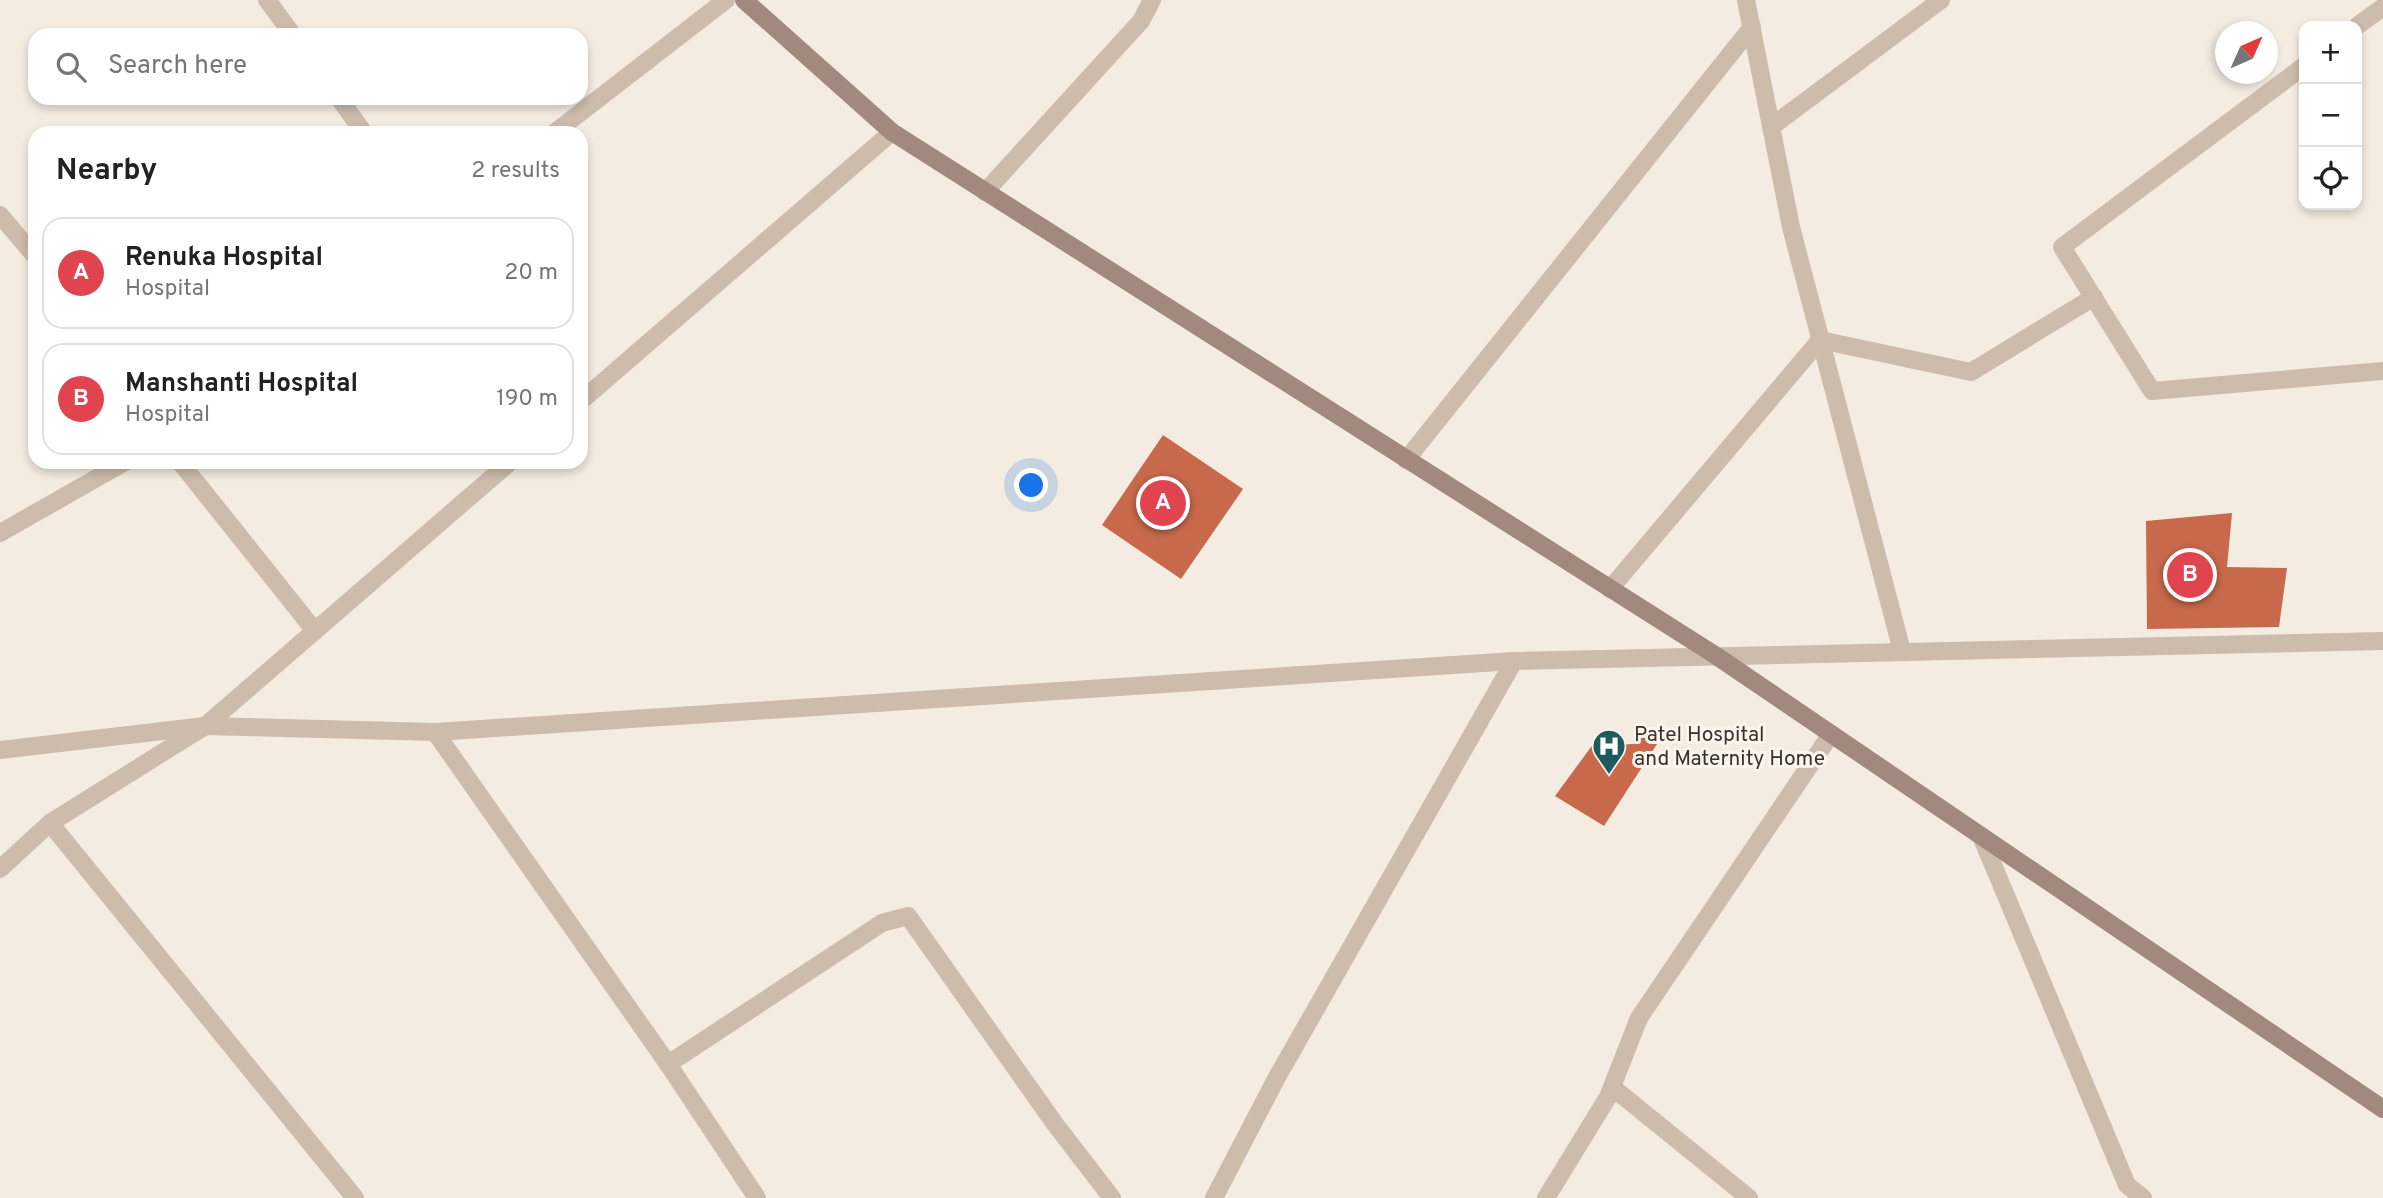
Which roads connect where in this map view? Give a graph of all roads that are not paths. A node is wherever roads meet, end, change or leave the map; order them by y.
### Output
1 (267, 0) edge
2 (726, 0) edge
3 (744, 0) edge
4 (1152, 0) edge
5 (1746, 0) edge
6 (1941, 0) edge
7 (2383, 7) edge
8 (2362, 22) edge
9 (1752, 27) junction
10 (288, 28) edge
11 (2299, 70) edge
12 (344, 105) edge
13 (359, 126) edge
14 (563, 126) edge
15 (1771, 127) junction
16 (892, 132) junction
17 (985, 192) junction
18 (0, 215) edge
19 (28, 248) edge
20 (2094, 297) junction
21 (1820, 340) junction
22 (2383, 371) edge
23 (588, 395) edge
24 (1406, 460) junction
25 (113, 469) edge
26 (186, 469) edge
27 (502, 469) edge
28 (0, 533) edge
29 (1610, 589) junction
30 (315, 631) junction
31 (2383, 641) edge
32 (1902, 651) junction
33 (1715, 655) junction
34 (1514, 661) junction
35 (205, 726) junction
36 (435, 732) junction
37 (1831, 734) junction
38 (0, 750) edge
39 (50, 824) junction
40 (1981, 836) junction
41 (0, 869) edge
42 (668, 1064) junction
43 (1612, 1087) junction
44 (2383, 1109) edge
45 (355, 1198) edge
46 (757, 1198) edge
47 (1112, 1198) edge
48 (1214, 1198) edge
49 (1546, 1198) edge
50 (1749, 1198) edge
51 (2143, 1198) edge

1 - 10 street
2 - 14 street
3 - 16 main road
4 - 17 street
5 - 9 street
6 - 15 street
7 - 8 street
9 - 15 street
9 - 24 street
11 - 20 street
12 - 13 street
15 - 21 street
16 - 17 main road
16 - 23 street
17 - 24 main road
18 - 19 street
20 - 21 street
20 - 22 street
21 - 29 street
21 - 32 street
24 - 29 main road
25 - 28 street
26 - 30 street
27 - 30 street
29 - 33 main road
30 - 35 street
31 - 32 street
32 - 33 street
33 - 34 street
33 - 37 main road
34 - 36 street
34 - 48 street
35 - 36 street
35 - 38 street
35 - 39 street
36 - 42 street
37 - 40 main road
37 - 43 street
39 - 41 street
39 - 45 street
40 - 44 main road
40 - 51 street
42 - 46 street
42 - 47 street
43 - 49 street
43 - 50 street

